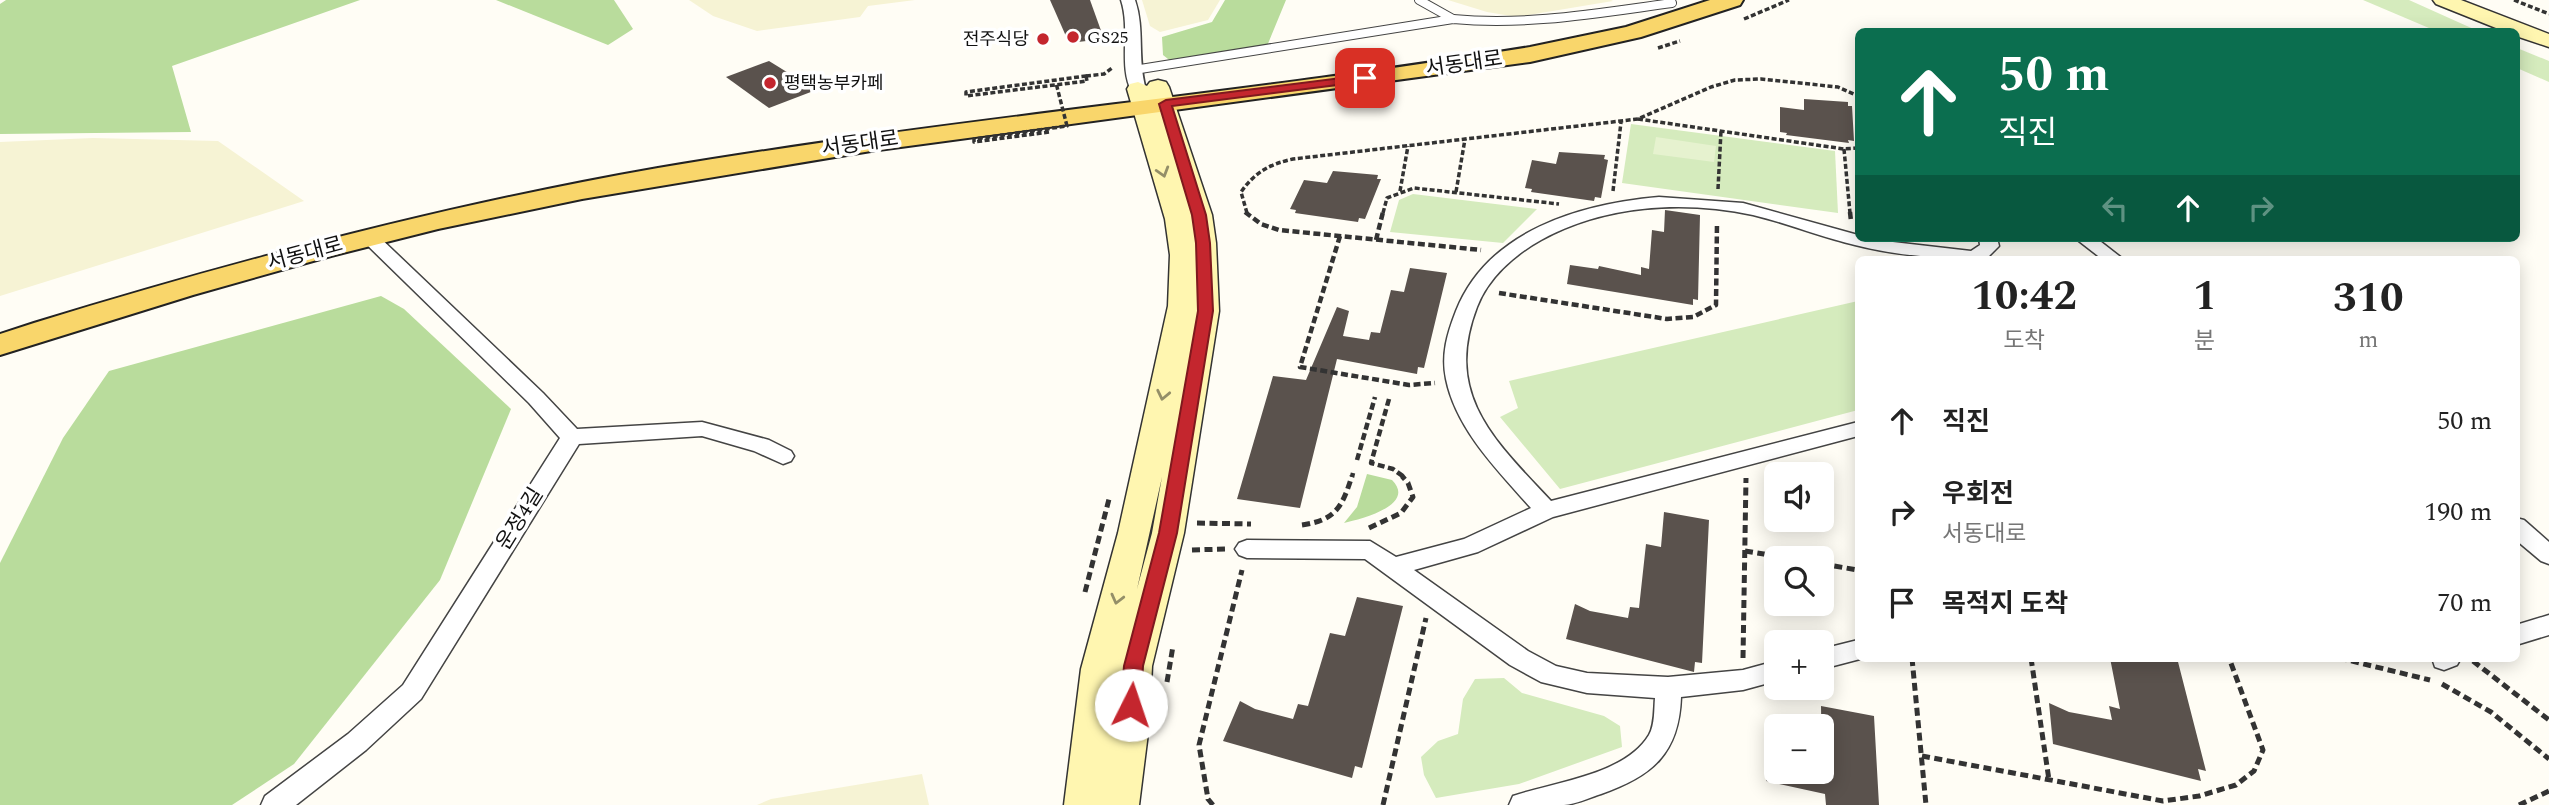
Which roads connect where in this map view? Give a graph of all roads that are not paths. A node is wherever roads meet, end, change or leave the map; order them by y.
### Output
1 (1128, 0) edge
2 (1419, 0) edge
3 (1732, 0) edge
4 (2443, 0) edge
5 (2481, 0) edge
6 (1676, 2) edge
7 (1453, 19) junction
8 (2549, 26) edge
9 (2515, 28) edge
10 (2520, 30) edge
11 (2549, 41) edge
12 (1148, 91) junction
13 (369, 237) junction
14 (1855, 239) edge
15 (1866, 242) edge
16 (1989, 242) edge
17 (2090, 242) edge
18 (1963, 256) edge
19 (1976, 256) edge
20 (2110, 256) edge
21 (0, 328) edge
22 (0, 345) edge
23 (1855, 430) edge
24 (572, 437) junction
25 (783, 456) dead end
26 (1546, 510) junction
27 (1165, 530) junction
28 (2520, 530) edge
29 (1247, 549) road end
30 (2549, 555) edge
31 (1394, 566) junction
32 (2549, 625) edge
33 (2520, 634) edge
34 (1855, 651) edge
35 (1834, 656) edge
36 (1764, 674) edge
37 (1668, 688) junction
38 (275, 805) edge
39 (1084, 805) edge
40 (1119, 805) edge
41 (1523, 805) edge

1 - 12 street
2 - 7 lane
3 - 12 main road, 서동대로
4 - 9 street
5 - 8 street
6 - 7 lane
6 - 12 main road, 서동대로
7 - 12 lane
10 - 11 street
12 - 13 main road, 서동대로
12 - 21 main road, 서동대로
12 - 27 street
13 - 22 main road, 서동대로
13 - 24 street
14 - 26 street
15 - 18 street
16 - 19 street
17 - 20 street
23 - 26 street
24 - 25 street
24 - 38 street, 운정4길
26 - 31 street
27 -> 39 street
27 - 40 street
28 - 30 street
29 - 31 street
31 - 37 street
32 - 33 street
34 - 35 street
36 - 37 street
37 - 41 street

